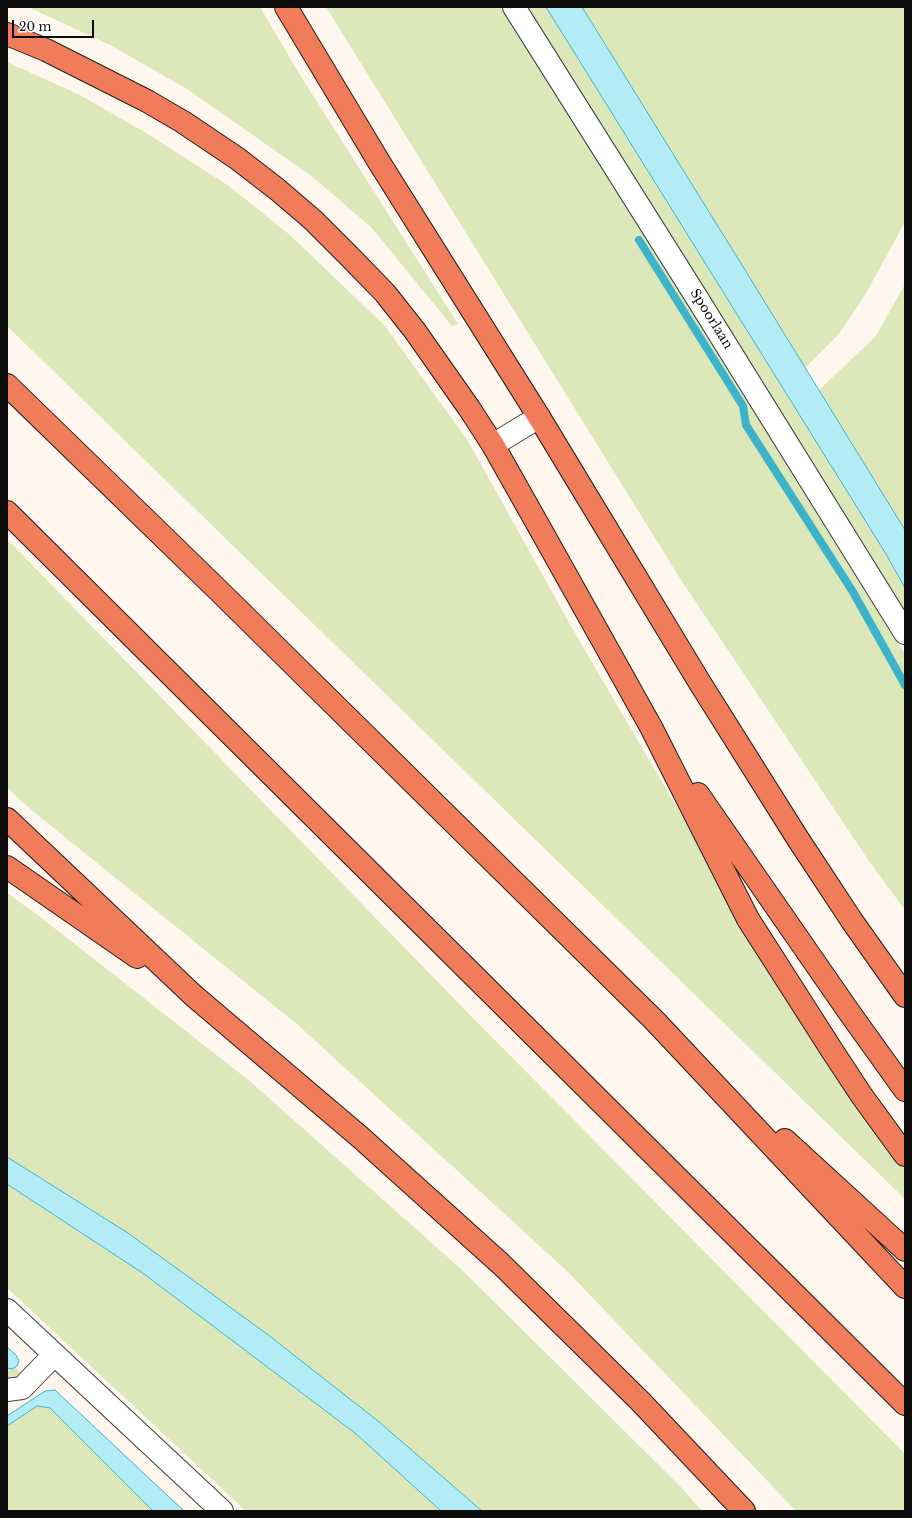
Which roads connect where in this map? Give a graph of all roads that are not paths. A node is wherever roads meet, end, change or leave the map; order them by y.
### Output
1 (514, 7) edge
2 (290, 14) edge
3 (7, 34) edge
4 (7, 385) edge
5 (539, 417) junction
6 (493, 445) junction
7 (7, 512) edge
8 (905, 633) edge
9 (651, 727) junction
10 (7, 819) edge
11 (7, 867) edge
12 (194, 996) junction
13 (905, 996) edge
14 (654, 1020) junction
15 (905, 1090) edge
16 (905, 1155) edge
17 (905, 1250) edge
18 (905, 1287) edge
19 (7, 1310) edge
20 (54, 1355) junction
21 (7, 1390) edge
22 (905, 1404) edge
23 (222, 1511) edge
24 (744, 1511) edge

1 - 8 street, Spoorlaan
2 - 5 highway
3 - 6 highway
4 - 14 highway
5 - 6 street
5 - 13 highway
6 - 9 highway
7 - 22 highway
9 - 15 highway
9 - 16 highway
10 - 12 highway
11 - 12 highway
12 - 24 highway
14 - 17 highway
14 - 18 highway
19 - 20 street
20 - 21 street
20 - 23 street

